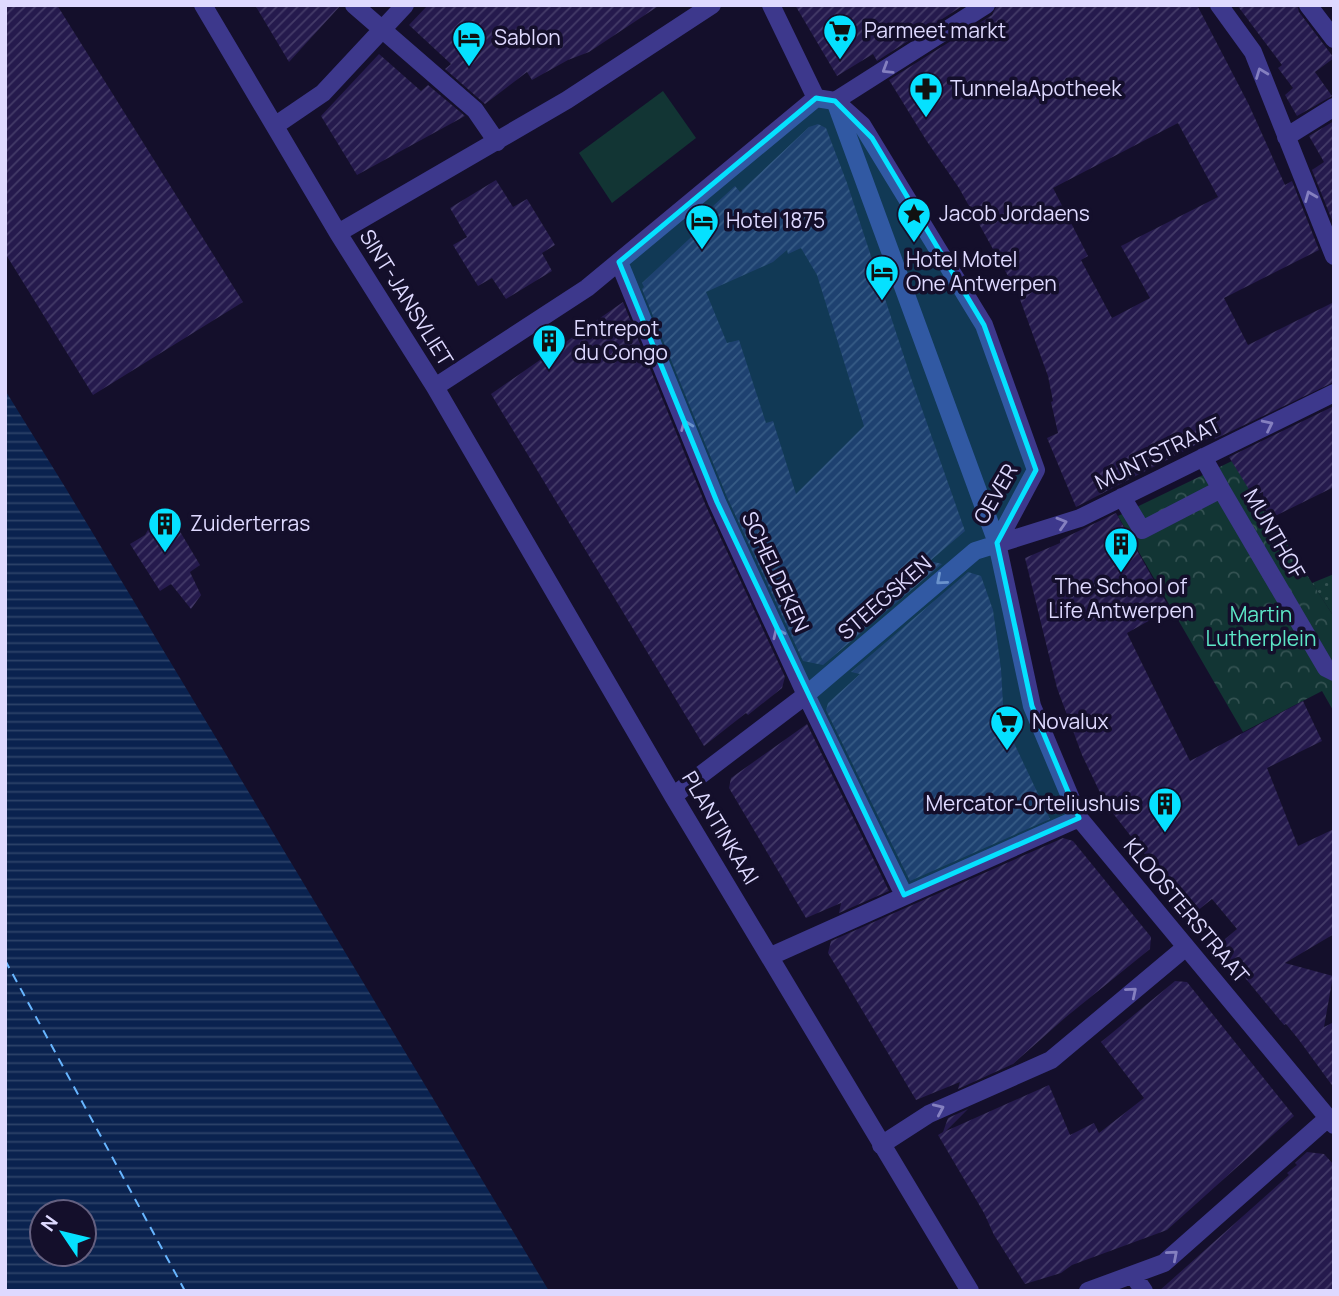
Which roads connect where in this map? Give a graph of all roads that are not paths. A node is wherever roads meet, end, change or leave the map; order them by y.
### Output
1 (203, 5) edge
2 (354, 5) edge
3 (405, 5) edge
4 (712, 5) edge
5 (771, 5) edge
6 (986, 5) edge
7 (1219, 5) edge
8 (1308, 5) edge
9 (383, 29) junction
10 (1334, 40) edge
11 (816, 97) junction
12 (835, 102) junction
13 (1334, 107) edge
14 (276, 125) junction
15 (1286, 137) junction
16 (497, 142) junction
17 (338, 233) junction
18 (1334, 256) edge
19 (619, 262) junction
20 (435, 387) junction
21 (1334, 393) edge
22 (1203, 457) junction
23 (1221, 489) junction
24 (1122, 497) junction
25 (997, 543) junction
26 (1334, 672) edge
27 (806, 695) junction
28 (673, 796) junction
29 (1079, 818) junction
30 (904, 895) junction
31 (1186, 947) junction
32 (771, 956) junction
33 (1331, 1122) edge
34 (881, 1145) junction
35 (1133, 1275) junction
36 (970, 1291) edge
37 (1088, 1291) edge
38 (1144, 1291) edge

1 - 14 street
2 - 9 street
3 - 9 street
4 - 16 street, SINT-JANSVLIET
5 - 11 street
6 -> 12 street
15 -> 7 street
8 - 10 street
9 - 14 street
9 - 16 street
11 - 12 street
11 - 19 street, SINT-JANSVLIET
12 - 25 street, OEVER
12 - 25 street, OEVER
13 - 15 street
14 - 17 street
18 -> 15 street
16 - 17 street, SINT-JANSVLIET
17 - 20 street, SINT-JANSVLIET
19 - 20 street, SINT-JANSVLIET
27 -> 19 street, SCHELDEKEN
20 - 28 street, PLANTINKAAI
22 -> 21 street, MUNTSTRAAT
22 - 23 street, MUNTHOF
22 - 24 street, MUNTSTRAAT
23 - 24 street, MUNTHOF
23 - 26 street, MUNTHOF
25 -> 24 street, MUNTSTRAAT
25 -> 27 street, STEEGSKEN
25 - 29 street, KLOOSTERSTRAAT
27 - 28 street, STEEGSKEN
27 - 30 street, SCHELDEKEN
28 - 32 street, PLANTINKAAI
29 - 30 street
29 - 31 street, KLOOSTERSTRAAT
30 - 32 street
31 - 33 street, KLOOSTERSTRAAT
34 -> 31 street
32 - 34 street, PLANTINKAAI
35 -> 33 street
34 - 36 street, PLANTINKAAI
35 - 37 street
35 - 38 street

